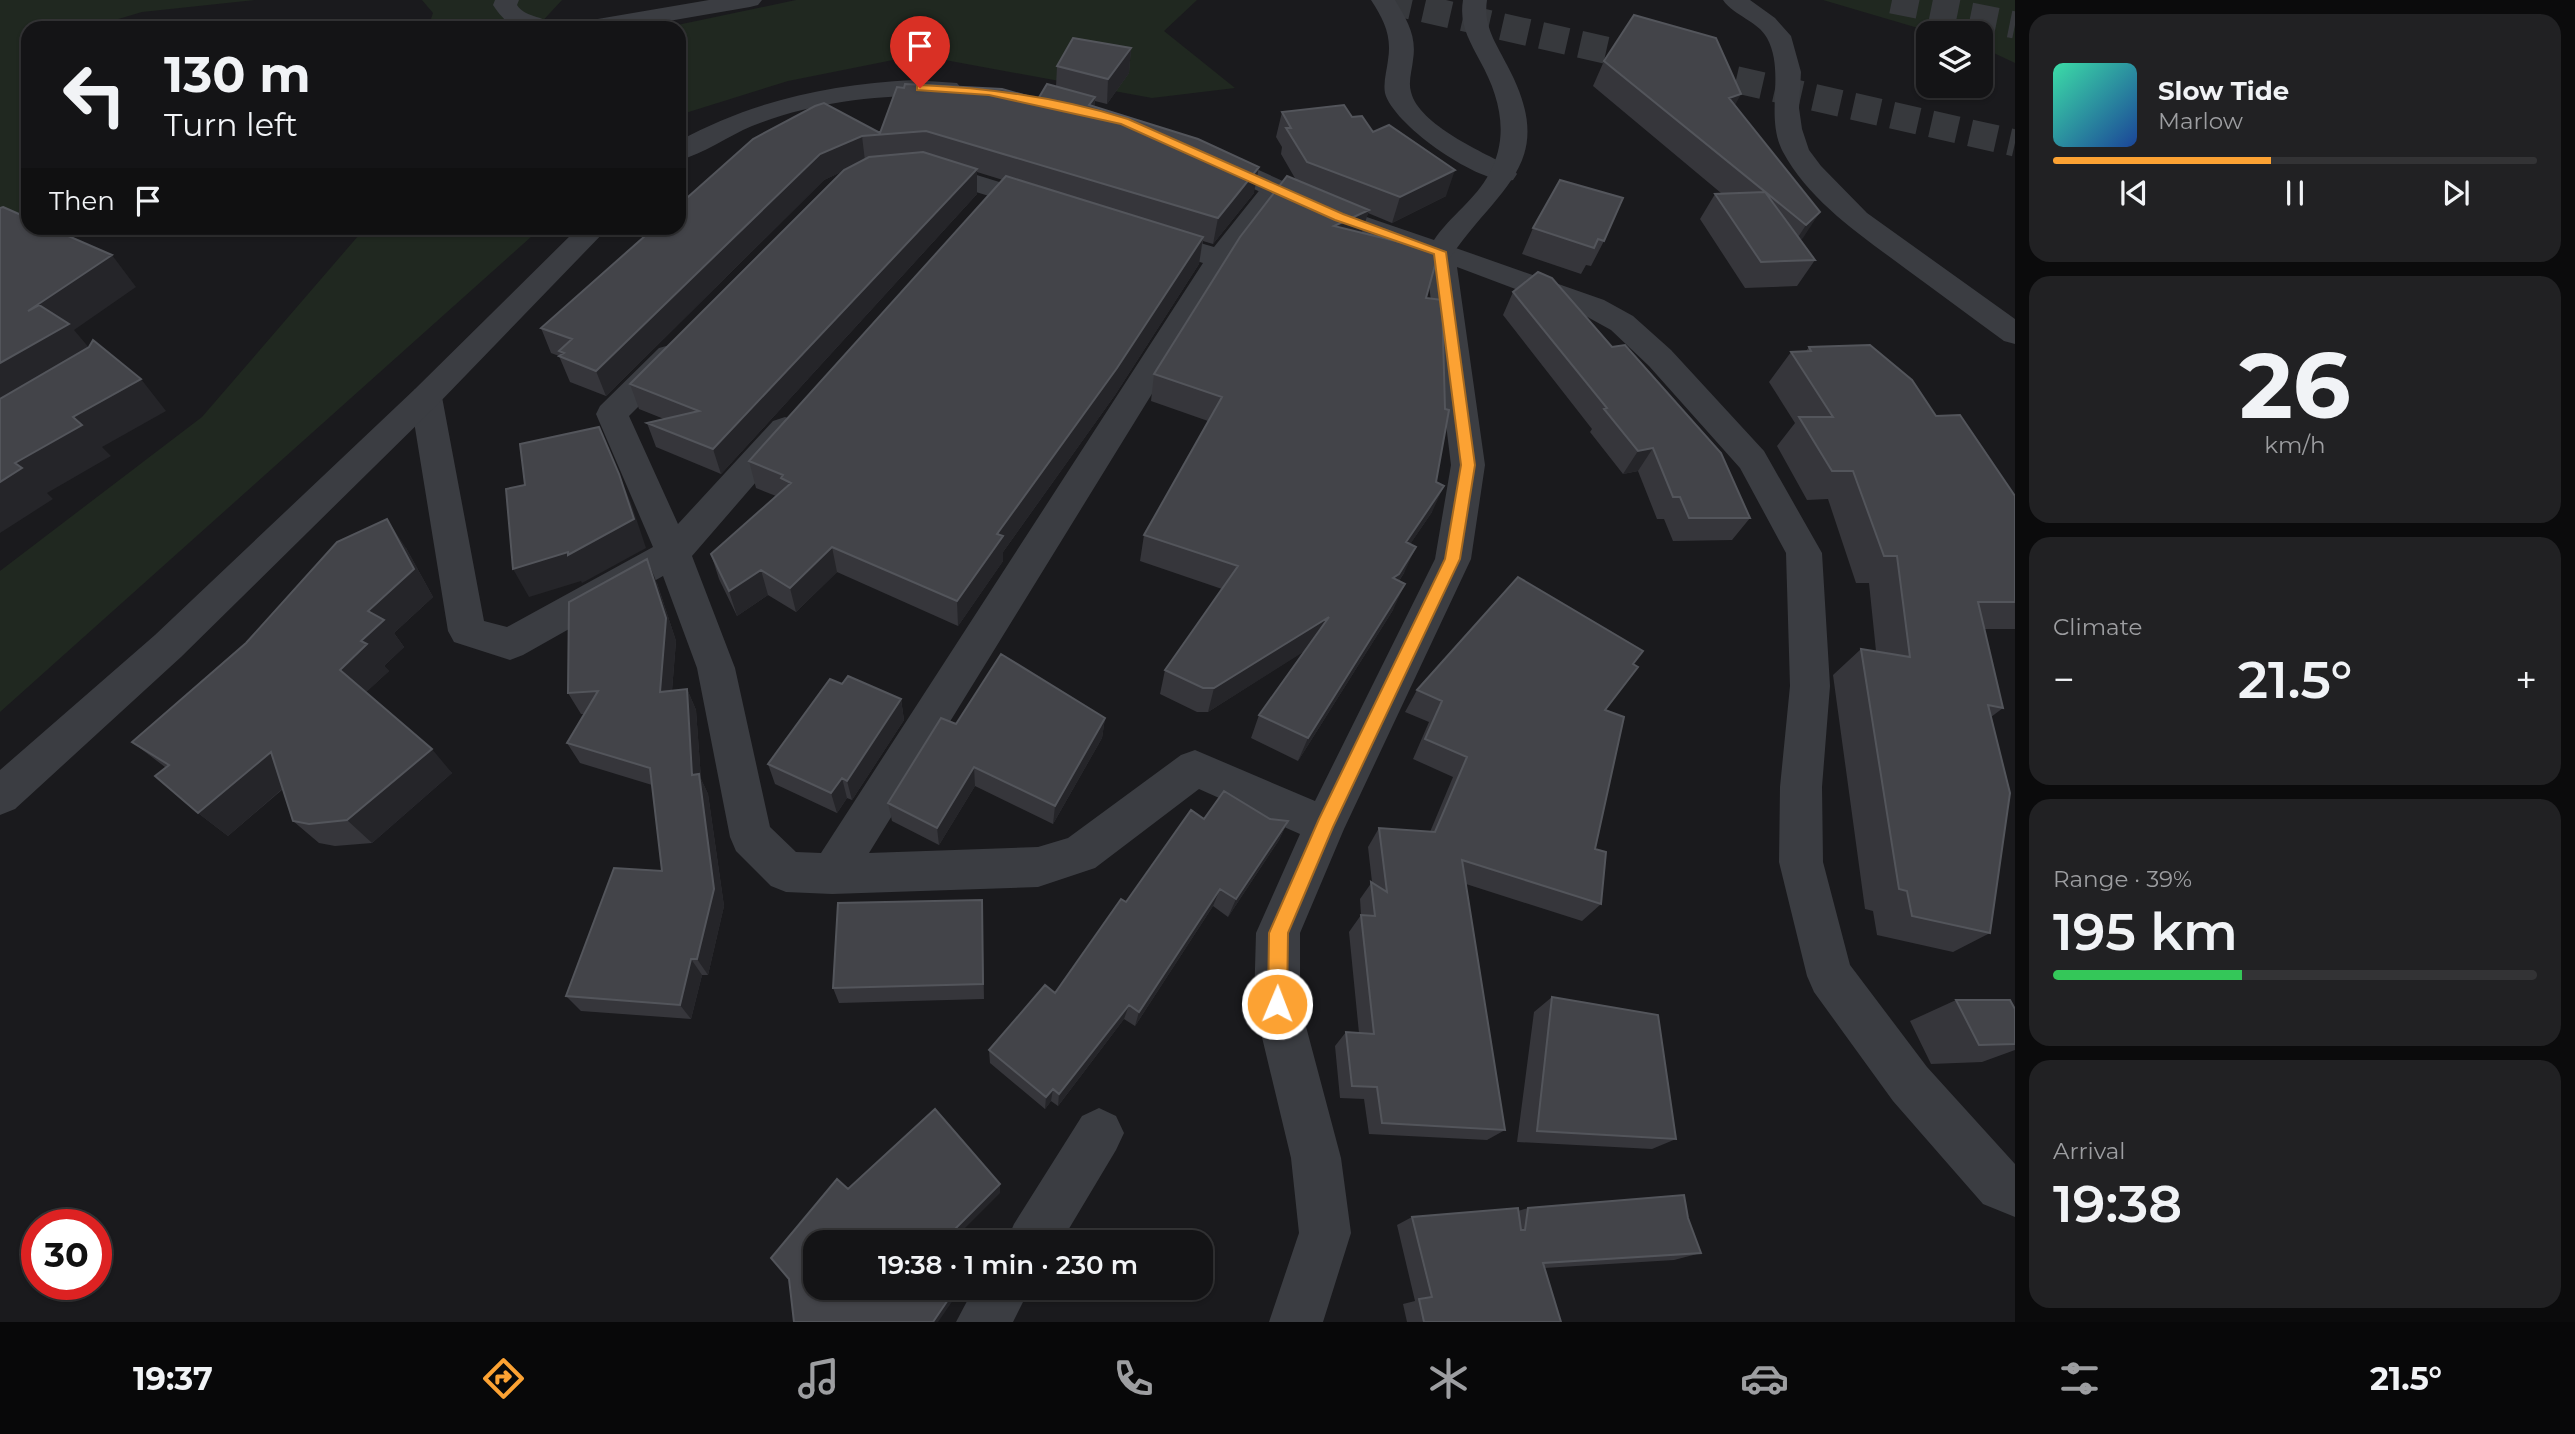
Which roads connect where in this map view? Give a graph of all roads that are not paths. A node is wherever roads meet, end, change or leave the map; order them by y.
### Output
1 (507, 0) edge
2 (750, 0) edge
3 (1383, 0) edge
4 (1475, 0) edge
5 (1735, 0) edge
6 (524, 21) edge
7 (627, 21) edge
8 (978, 90) edge
9 (686, 148) edge
10 (1191, 150) edge
11 (902, 169) edge
12 (1503, 174) junction
13 (1276, 188) junction
14 (1077, 215) edge
15 (1129, 231) edge
16 (587, 235) edge
17 (1440, 252) junction
18 (1220, 259) junction
19 (2015, 334) edge
20 (690, 335) edge
21 (426, 397) junction
22 (803, 408) edge
23 (673, 553) junction
24 (0, 796) edge
25 (1325, 825) junction
26 (832, 874) junction
27 (1099, 1133) dead end
28 (2015, 1192) edge
29 (1038, 1230) edge
30 (997, 1300) edge
31 (983, 1322) edge
32 (1296, 1322) edge

1 - 6 street
2 - 7 street
3 - 12 street
4 - 12 street
5 - 19 street
8 - 9 street
10 - 13 street
11 - 14 street
12 - 17 street
13 - 17 street
13 - 18 street
15 - 18 street
16 - 21 street
17 - 25 street
17 - 28 street
18 - 26 street
20 - 23 street
21 - 23 street
21 - 24 street
22 - 23 street
23 - 26 street
25 - 26 street
25 - 32 street
27 - 29 street
30 - 31 street

